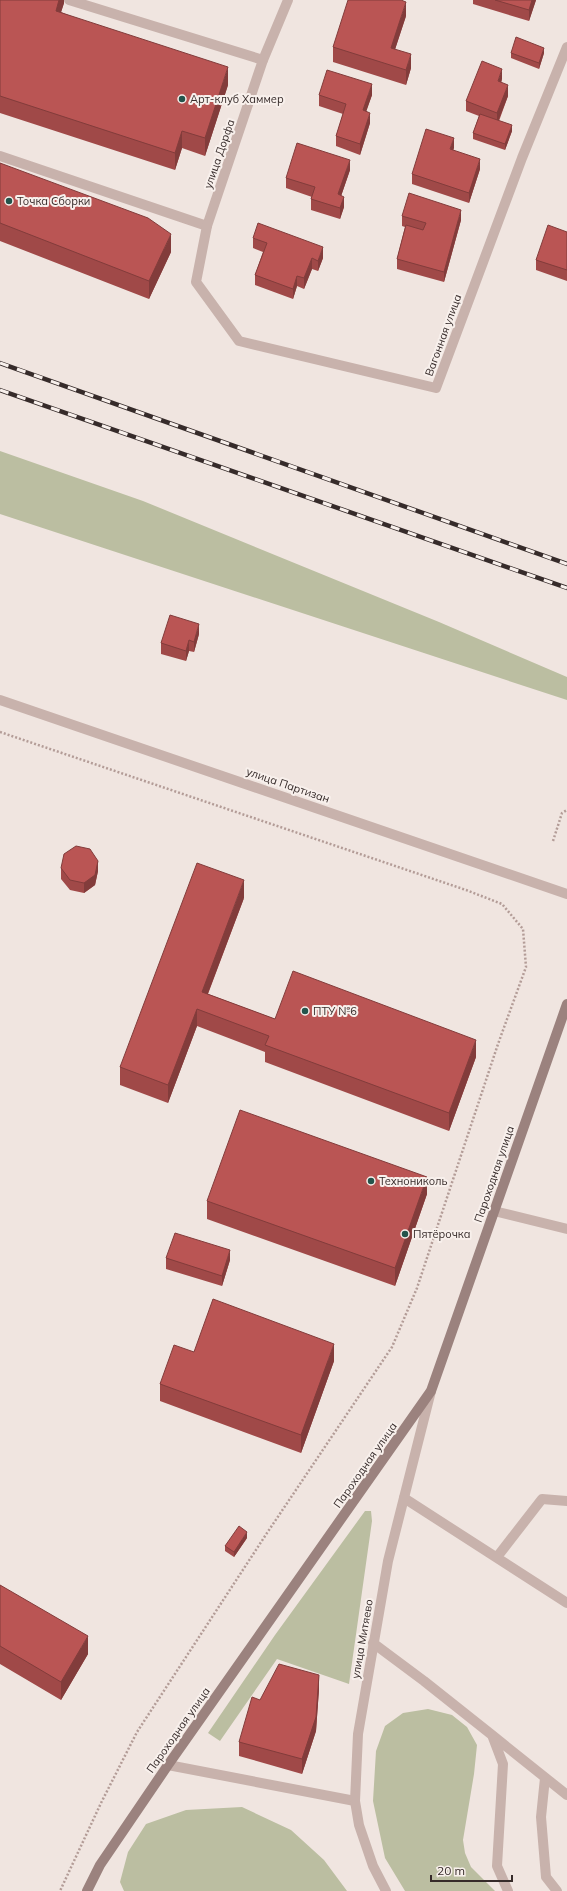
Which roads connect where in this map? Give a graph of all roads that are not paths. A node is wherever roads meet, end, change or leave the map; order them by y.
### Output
1 (69, 0) edge
2 (288, 0) edge
3 (567, 47) edge
4 (263, 60) junction
5 (0, 156) edge
6 (207, 226) junction
7 (0, 700) edge
8 (567, 894) edge
9 (567, 1004) edge
10 (494, 1211) junction
11 (567, 1229) edge
12 (431, 1391) junction
13 (404, 1498) junction
14 (567, 1501) edge
15 (497, 1557) junction
16 (565, 1598) edge
17 (373, 1643) junction
18 (492, 1735) junction
19 (168, 1765) junction
20 (545, 1778) junction
21 (567, 1795) edge
22 (355, 1801) junction
23 (87, 1891) edge
24 (386, 1891) edge
25 (508, 1891) edge
26 (557, 1891) edge

1 - 4 street
2 - 4 street, улица Дорфа
3 - 6 street, Вагонная улица
4 - 6 street, улица Дорфа
5 - 6 street
7 - 8 street, улица Партизан
9 - 10 main road, Пароходная улица
10 - 11 street
10 - 12 main road, Пароходная улица
12 - 13 street, улица Митяево
12 - 19 main road, Пароходная улица
13 - 15 street
13 - 17 street, улица Митяево
14 - 15 street
15 - 16 street
17 - 18 street
17 - 22 street, улица Митяево
18 - 20 street
18 - 25 street
19 - 22 street
19 - 23 main road, Пароходная улица
20 - 21 street
20 - 26 street
22 - 24 street, улица Митяево

